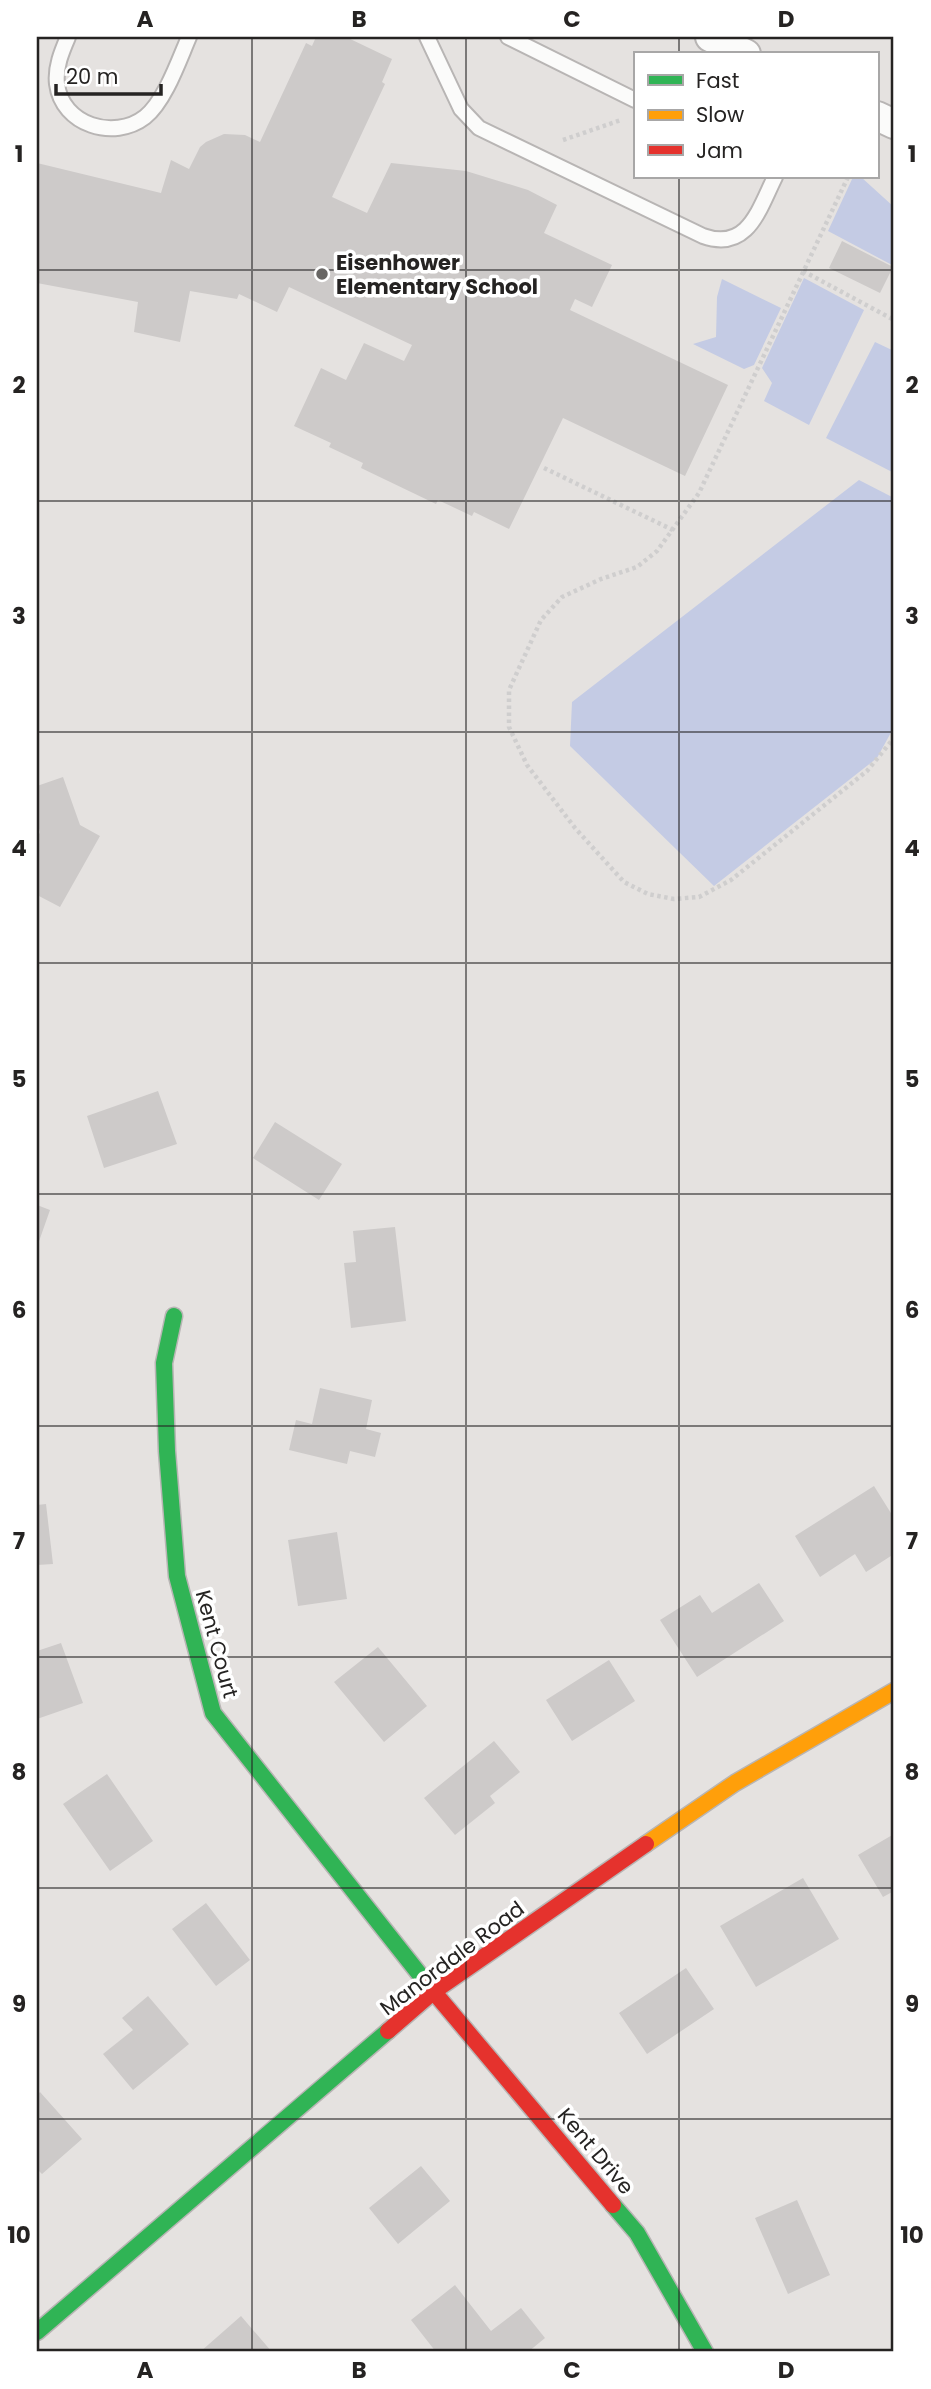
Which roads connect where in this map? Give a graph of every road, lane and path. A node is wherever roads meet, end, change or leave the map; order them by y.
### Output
1 (68, 37) edge
2 (189, 37) edge
3 (427, 37) edge
4 (508, 37) edge
5 (710, 37) edge
6 (742, 52) edge
7 (634, 100) edge
8 (878, 116) edge
9 (624, 119) dead end
10 (894, 124) edge
11 (554, 143) dead end
12 (775, 178) edge
13 (848, 178) edge
14 (803, 271) junction
15 (894, 320) edge
16 (544, 468) dead end
17 (673, 530) junction
18 (894, 738) edge
19 (174, 1316) dead end
20 (894, 1691) edge
21 (433, 1992) junction
22 (37, 2332) edge
23 (705, 2352) edge

1 - 2 lane
3 - 12 lane
4 - 7 lane
5 - 6 street
8 - 10 street
9 - 11 path
13 - 14 path
14 - 15 path
14 - 17 path
16 - 17 path
17 - 18 path
19 - 21 street, Kent Court
20 - 21 street, Manordale Road
21 - 22 street, Manordale Road
21 - 23 street, Kent Drive

